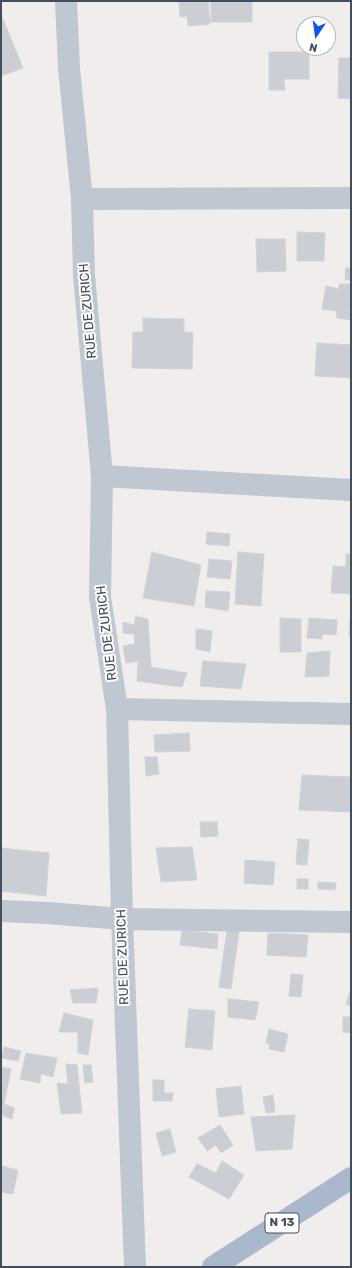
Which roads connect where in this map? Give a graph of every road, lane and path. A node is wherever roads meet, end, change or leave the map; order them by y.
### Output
1 (66, 1) edge
2 (351, 198) edge
3 (82, 199) junction
4 (102, 476) junction
5 (351, 490) edge
6 (117, 709) junction
7 (351, 714) edge
8 (1, 911) edge
9 (122, 919) junction
10 (351, 922) edge
11 (351, 1178) edge
12 (135, 1267) edge
13 (213, 1267) edge

1 - 3 street, RUE DE ZURICH
2 - 3 street
3 - 4 street, RUE DE ZURICH
4 - 5 street
4 - 6 street, RUE DE ZURICH
6 - 7 street
6 - 9 street, RUE DE ZURICH
8 - 9 street
9 - 10 street
9 - 12 street, RUE DE ZURICH
11 - 13 main road, N 13

